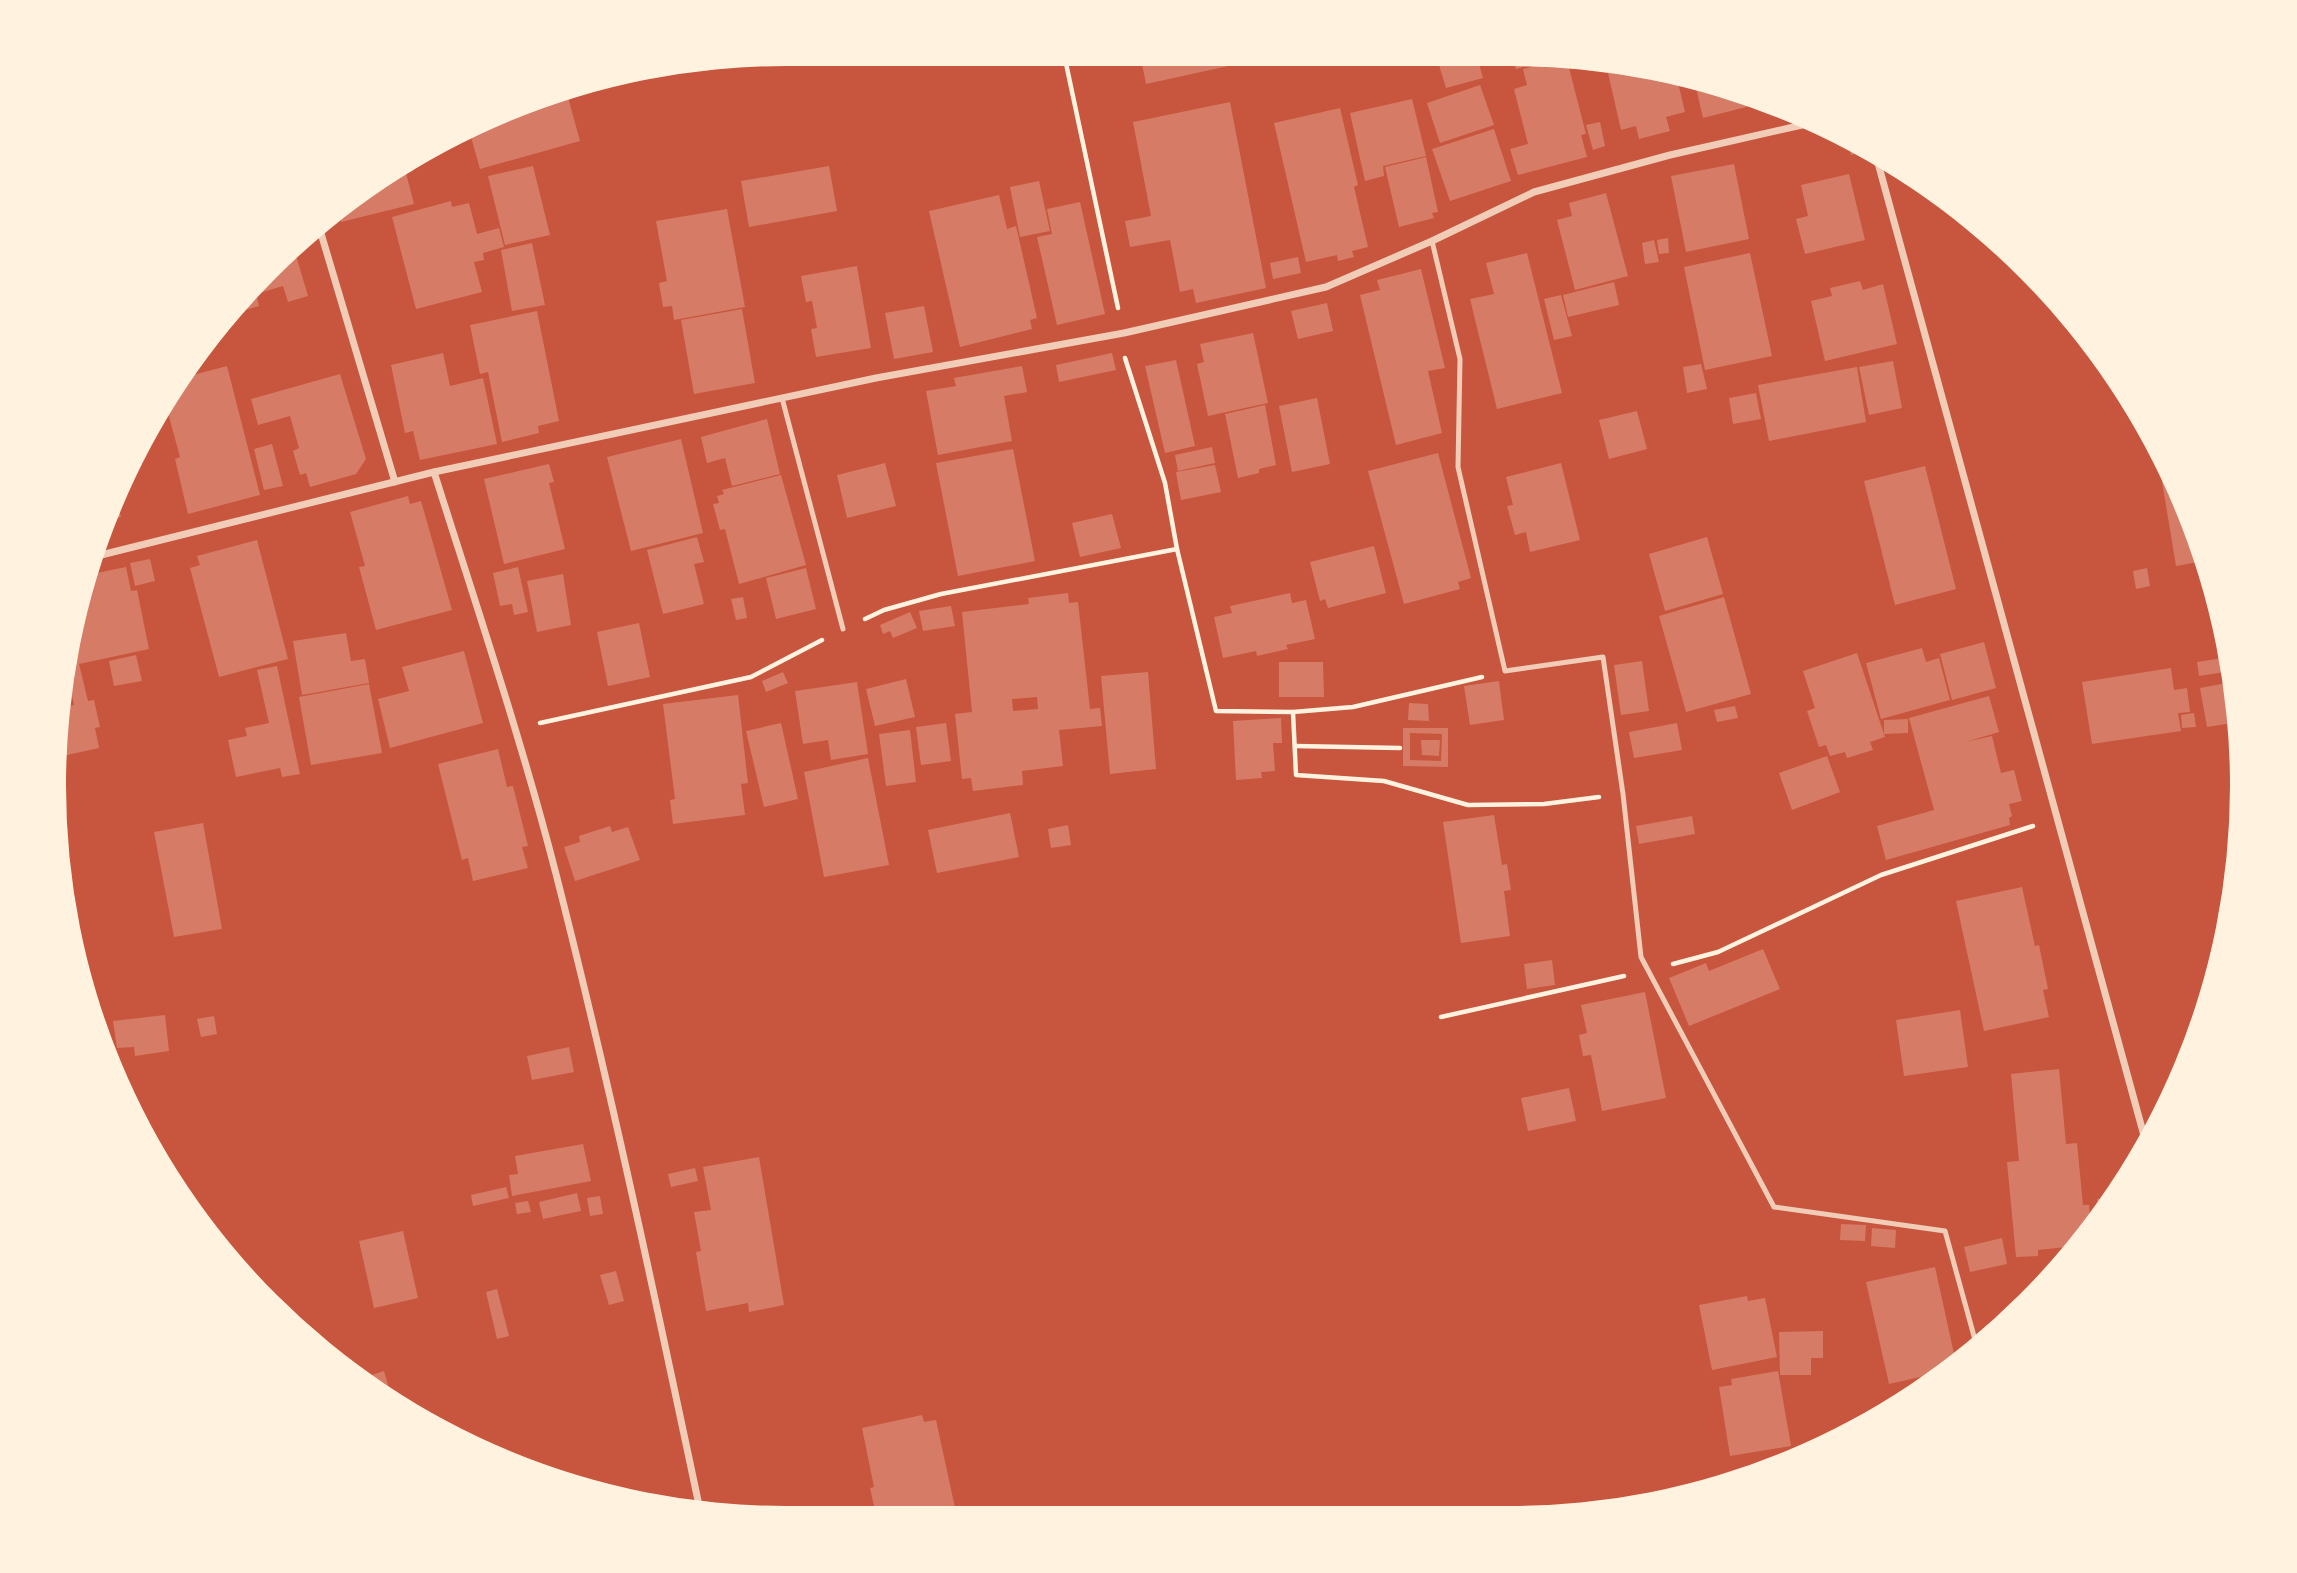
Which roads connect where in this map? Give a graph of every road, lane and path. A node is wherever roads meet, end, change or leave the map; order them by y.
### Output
1 (1067, 66) edge
2 (1797, 126) edge
3 (1879, 168) edge
4 (322, 237) edge
5 (1432, 241) junction
6 (1120, 333) junction
7 (782, 398) junction
8 (434, 472) junction
9 (395, 482) junction
10 (1177, 549) junction
11 (105, 554) edge
12 (843, 629) junction
13 (1505, 671) junction
14 (1293, 712) junction
15 (514, 729) junction
16 (1295, 746) junction
17 (1401, 748) dead end
18 (1623, 794) junction
19 (2058, 820) junction
20 (1648, 971) junction
21 (1441, 1017) dead end
22 (2143, 1130) edge
23 (1974, 1337) edge
24 (698, 1501) edge

1 - 6 path
2 - 5 street
3 - 19 street
4 - 9 street
5 - 6 street
5 - 13 lane
6 - 7 street
6 - 10 path
7 - 8 street
7 - 12 lane
8 - 9 street
8 - 15 street
9 - 11 street
10 - 12 path
10 - 14 path
12 - 15 path
13 - 14 path
13 - 18 lane
14 - 16 path
15 - 24 street
16 - 17 path
16 - 18 path
18 - 20 lane
19 - 20 path
19 - 22 street
20 - 21 path
20 - 23 lane

